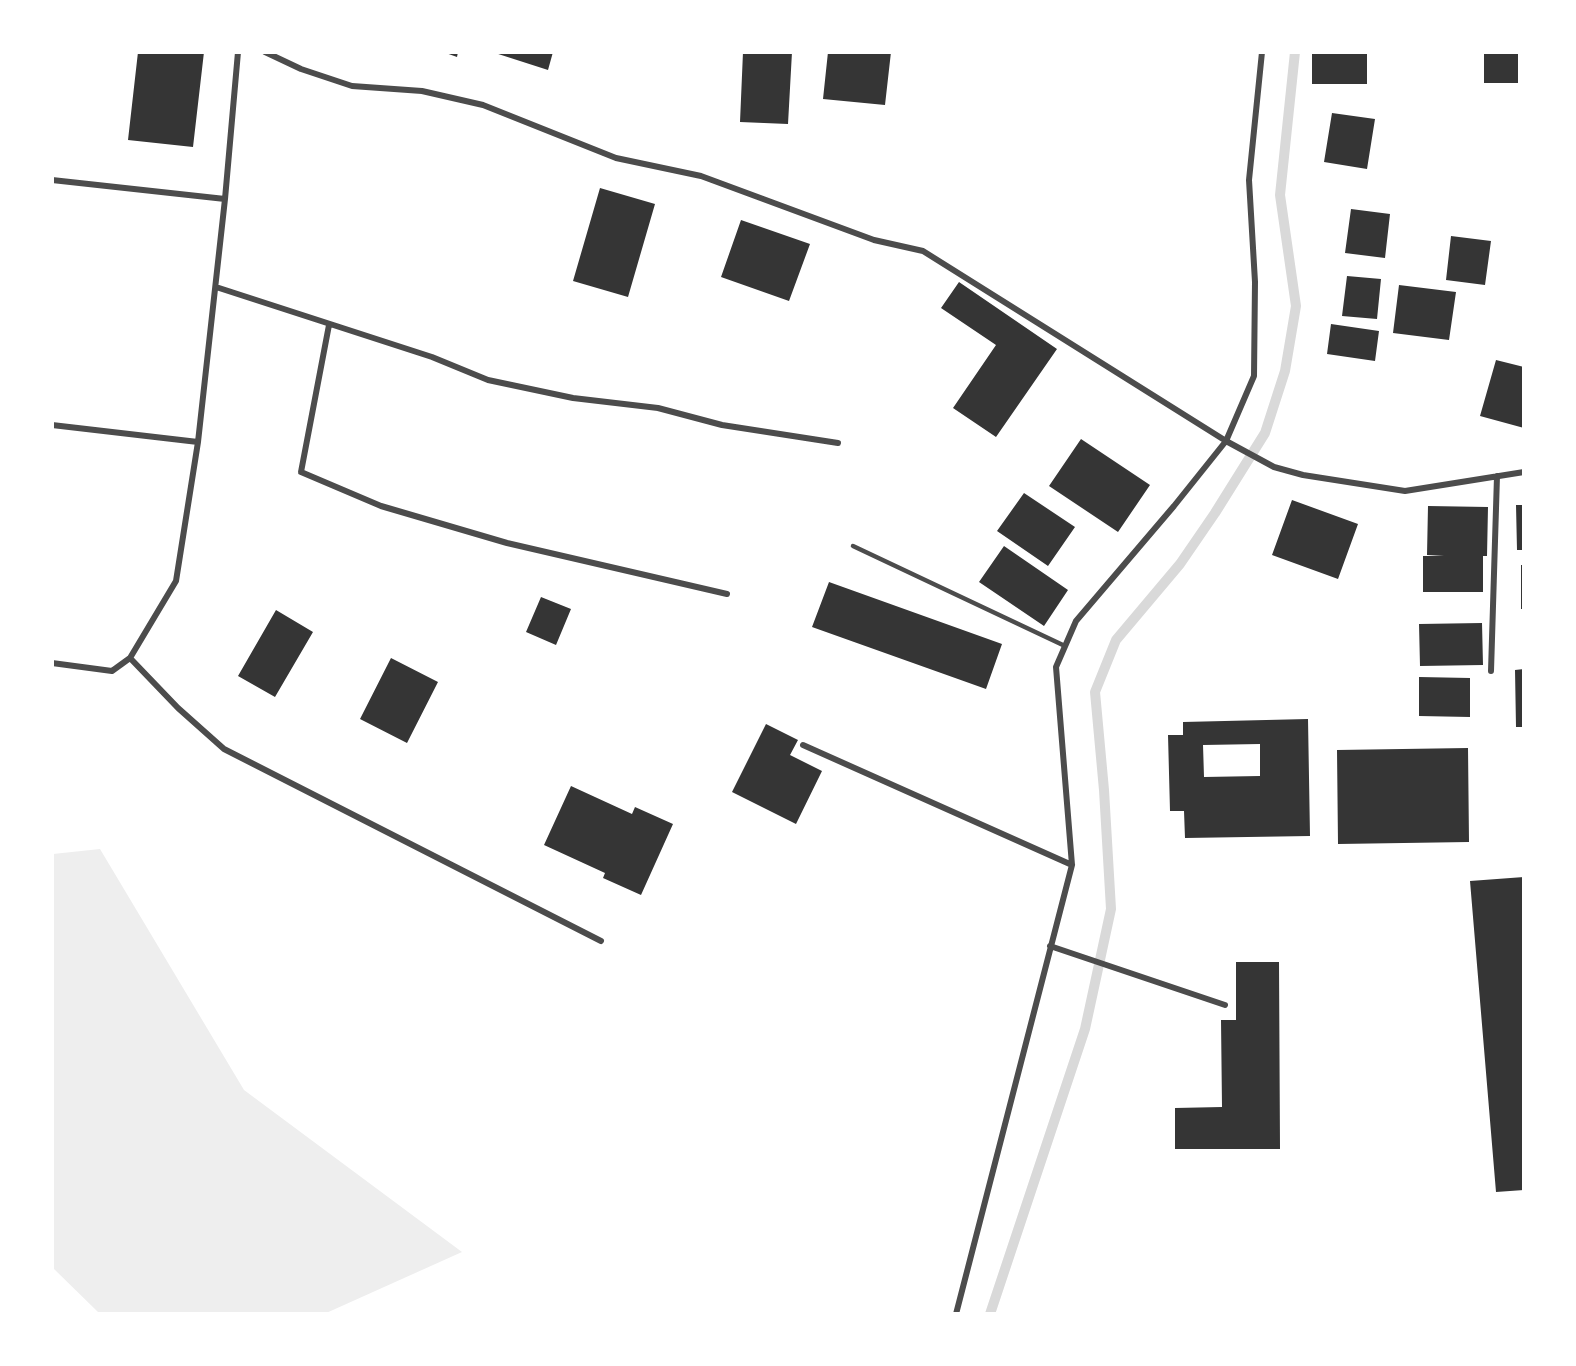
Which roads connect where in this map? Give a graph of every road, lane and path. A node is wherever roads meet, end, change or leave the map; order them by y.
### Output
1 (238, 52) edge
2 (265, 52) edge
3 (1262, 52) edge
4 (52, 180) edge
5 (225, 199) junction
6 (216, 287) junction
7 (329, 325) junction
8 (52, 425) edge
9 (1227, 441) junction
10 (198, 442) junction
11 (838, 443) dead end
12 (1524, 472) edge
13 (1497, 477) junction
14 (853, 546) dead end
15 (728, 594) dead end
16 (1065, 646) junction
17 (130, 658) junction
18 (52, 663) edge
19 (1491, 671) dead end
20 (803, 745) dead end
21 (1072, 865) junction
22 (601, 941) dead end
23 (1050, 946) junction
24 (1225, 1005) dead end
25 (956, 1314) edge

1 - 5 street
2 - 9 street
3 - 9 street
4 - 5 street
5 - 6 street
6 - 7 street
6 - 10 street
7 - 11 street
7 - 15 street
8 - 10 street
9 - 13 street
9 - 16 street
10 - 17 street
12 - 13 street
13 - 19 street
14 - 16 lane
16 - 21 street
17 - 18 street
17 - 22 street
20 - 21 street
21 - 23 street
23 - 24 street
23 - 25 street

